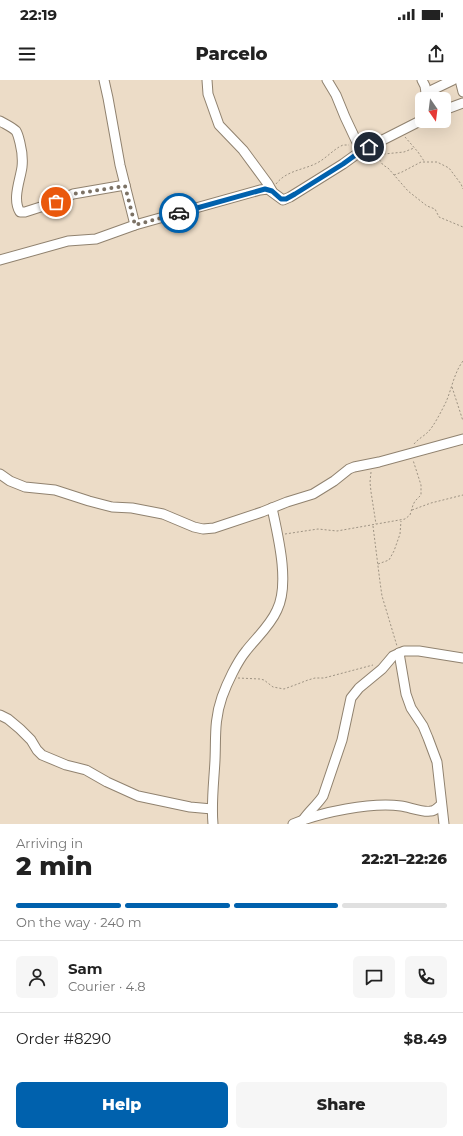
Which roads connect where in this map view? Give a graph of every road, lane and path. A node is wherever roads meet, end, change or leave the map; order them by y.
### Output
1 (104, 80) edge
2 (207, 80) edge
3 (327, 80) edge
4 (422, 80) edge
5 (453, 80) edge
6 (460, 80) edge
7 (426, 92) edge
8 (434, 92) edge
9 (463, 92) edge
10 (463, 103) edge
11 (451, 107) edge
12 (0, 121) edge
13 (415, 123) edge
14 (400, 130) junction
15 (414, 148) junction
16 (360, 149) junction
17 (424, 162) junction
18 (394, 175) junction
19 (125, 186) junction
20 (463, 189) edge
21 (271, 190) junction
22 (135, 225) junction
23 (463, 227) edge
24 (0, 260) edge
25 (463, 361) edge
26 (452, 387) junction
27 (463, 421) edge
28 (463, 438) edge
29 (410, 453) junction
30 (371, 464) junction
31 (0, 474) edge
32 (463, 495) edge
33 (272, 508) junction
34 (412, 510) junction
35 (401, 520) junction
36 (373, 525) junction
37 (376, 525) junction
38 (278, 535) junction
39 (378, 564) junction
40 (399, 653) junction
41 (463, 658) edge
42 (374, 665) dead end
43 (231, 677) junction
44 (0, 715) edge
45 (441, 805) junction
46 (212, 809) junction
47 (303, 820) junction
48 (213, 824) edge
49 (293, 824) edge
50 (444, 824) edge

1 - 19 street
2 - 21 street
3 - 16 street
4 - 7 street
5 - 8 street
6 - 9 street
10 - 11 street
12 - 19 street
13 - 14 street
14 - 15 path
14 - 16 street
15 - 17 path
15 - 18 path
16 - 21 path
16 - 21 street
17 - 18 path
17 - 20 path
18 - 23 path
19 - 22 street
21 - 22 street
22 - 24 street
25 - 26 path
26 - 27 path
26 - 29 path
28 - 29 street
29 - 30 street
29 - 34 path
30 - 33 street
30 - 37 path
31 - 33 street
32 - 34 path
33 - 38 street
34 - 35 path
35 - 37 path
35 - 39 path
36 - 37 path
36 - 38 path
36 - 39 path
38 - 43 street
39 - 40 path
40 - 41 street
40 - 45 street
40 - 47 street
42 - 43 path
43 - 46 street
44 - 46 street
45 - 47 street
45 - 50 street
46 - 48 street
47 - 49 street

